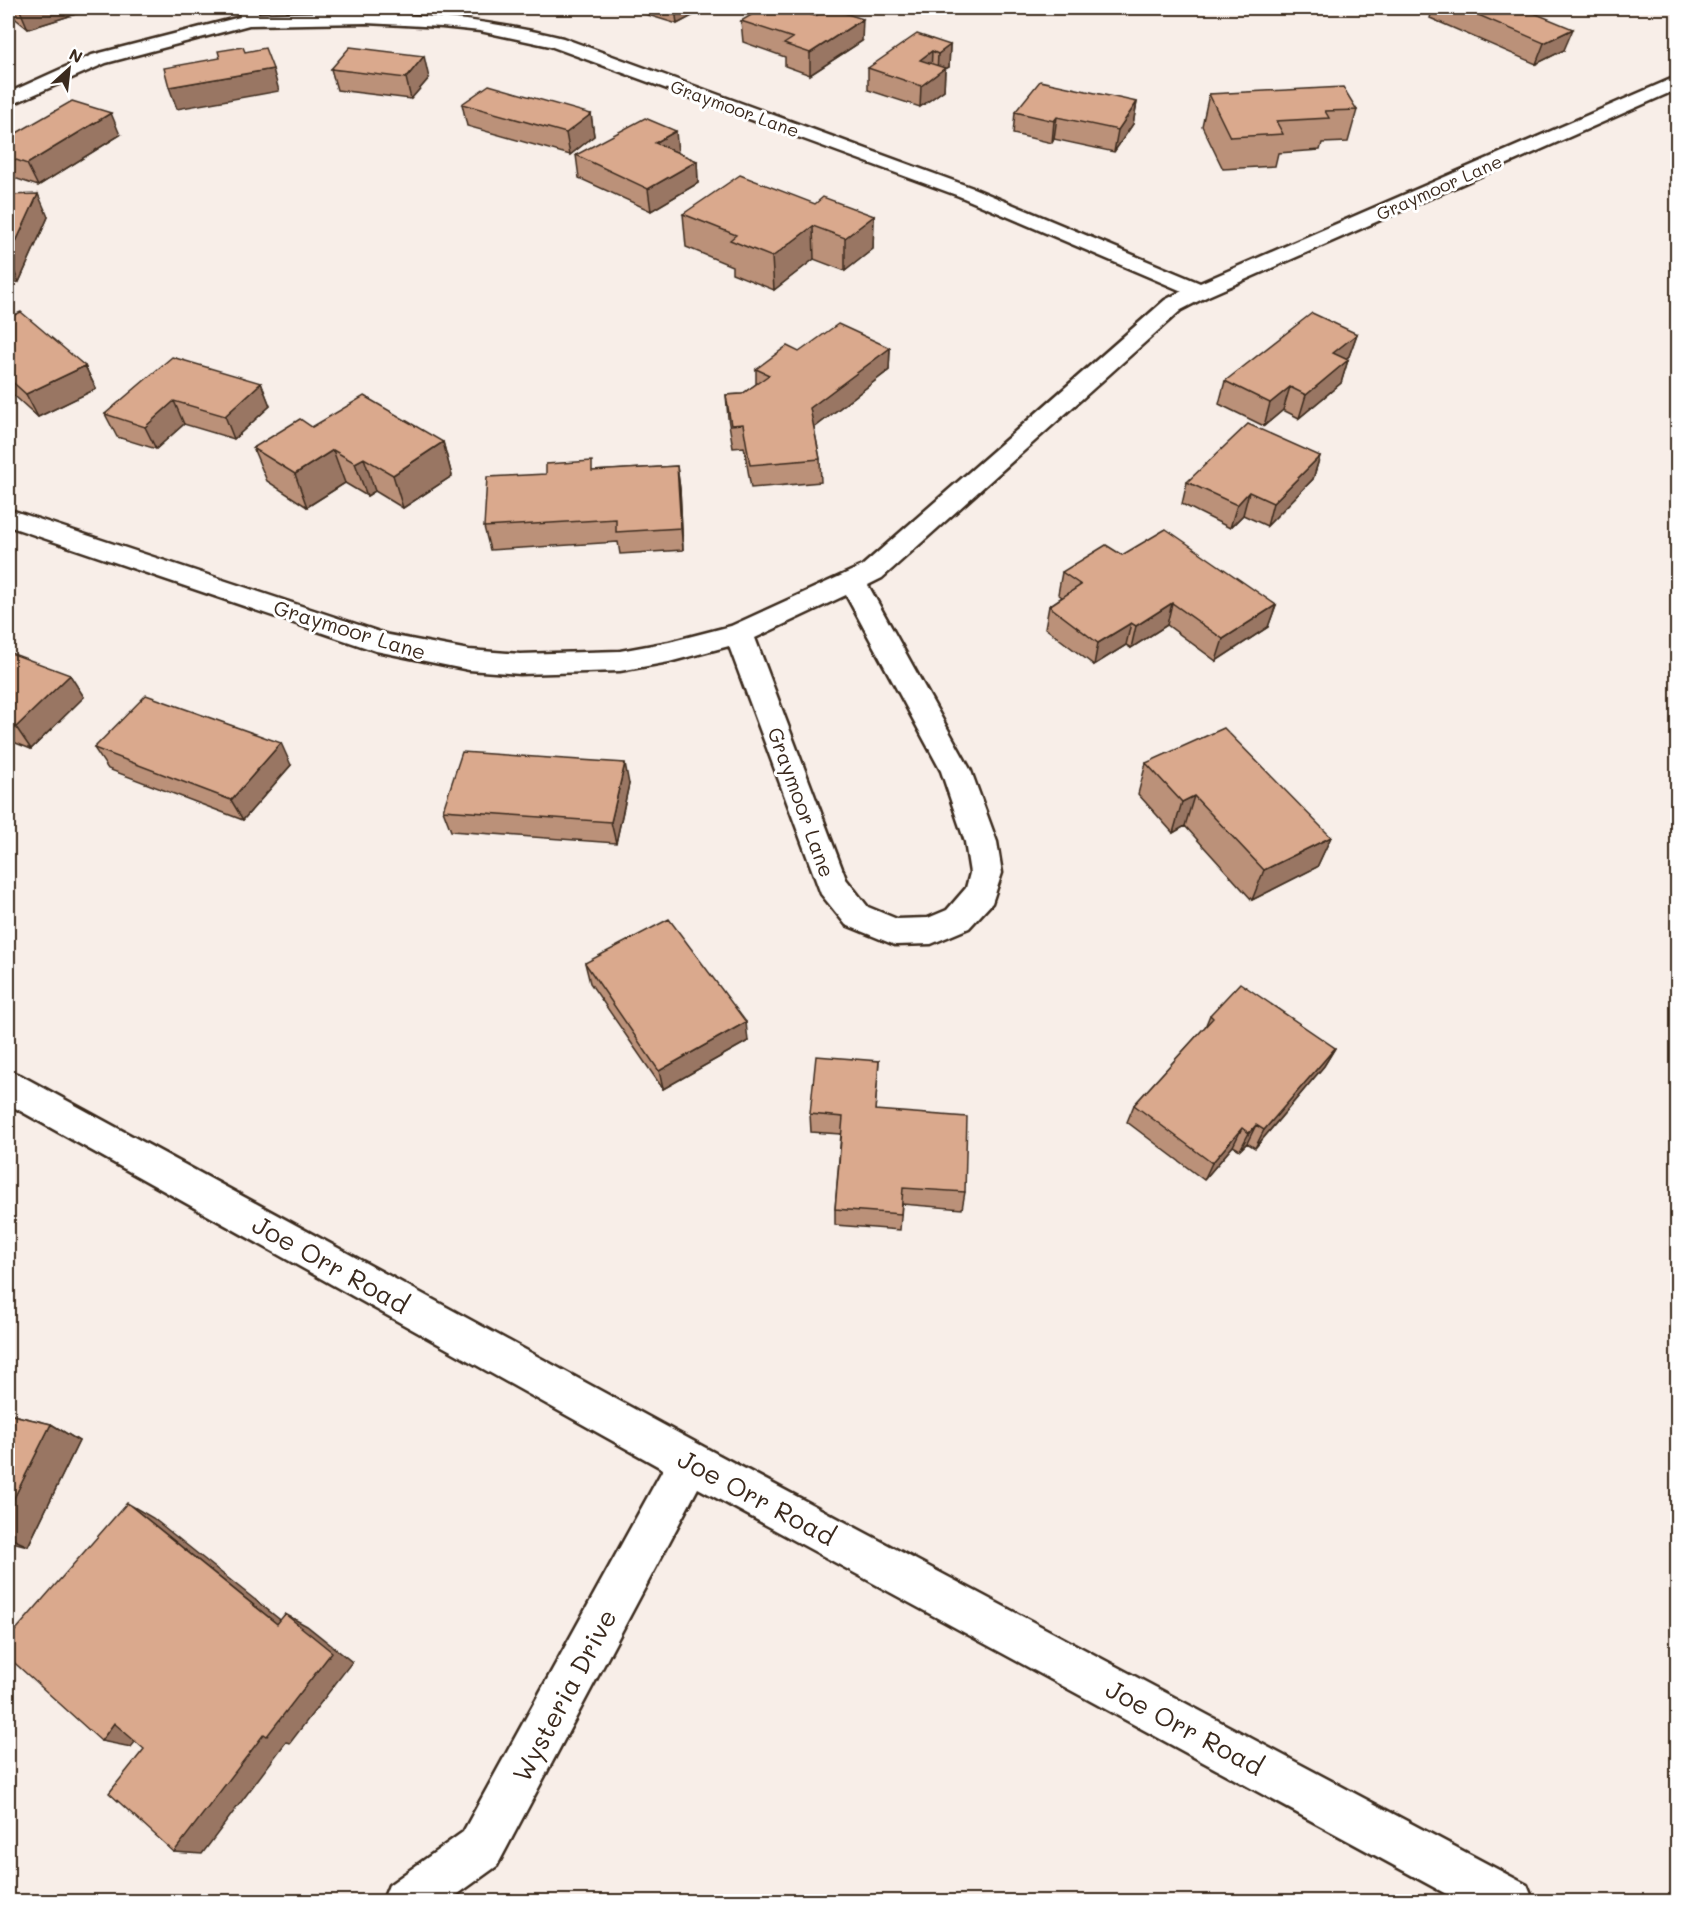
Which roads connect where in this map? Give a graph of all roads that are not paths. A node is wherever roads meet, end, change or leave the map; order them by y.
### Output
1 (248, 14) edge
2 (1677, 82) edge
3 (8, 100) edge
4 (1200, 291) junction
5 (8, 517) edge
6 (853, 582) junction
7 (739, 634) junction
8 (8, 1086) edge
9 (690, 1461) junction
10 (406, 1902) edge
11 (1510, 1902) edge

1 - 3 street, Graymoor Lane
1 - 4 street, Graymoor Lane
2 - 4 street, Graymoor Lane
4 - 6 street, Graymoor Lane
5 - 7 street, Graymoor Lane
6 - 7 street, Graymoor Lane
6 - 7 street, Graymoor Lane
8 - 9 street, Joe Orr Road
9 - 10 street, Wysteria Drive
9 - 11 street, Joe Orr Road

